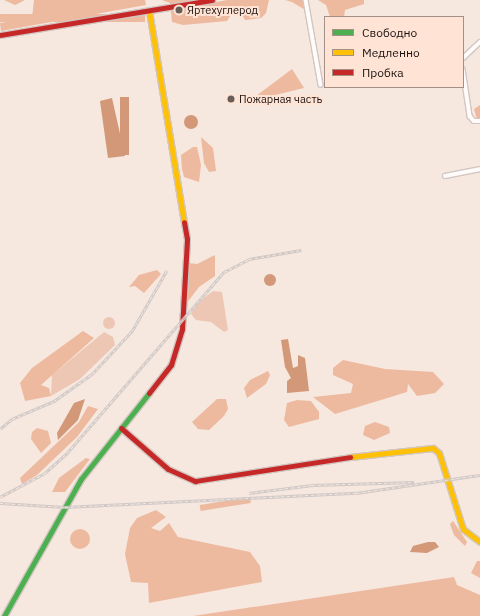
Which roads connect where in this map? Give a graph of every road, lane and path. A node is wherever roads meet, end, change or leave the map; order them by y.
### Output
1 (212, 0) edge
2 (306, 0) edge
3 (149, 11) junction
4 (0, 35) edge
5 (480, 42) edge
6 (464, 57) edge
7 (464, 76) edge
8 (321, 85) dead end
9 (480, 121) edge
10 (480, 169) edge
11 (445, 176) dead end
12 (121, 428) junction
13 (480, 542) edge
14 (4, 616) edge

1 - 3 street
2 - 8 street
3 - 4 street
3 - 12 street
5 - 6 street
7 - 9 street
10 - 11 street
12 - 13 street
12 - 14 street

